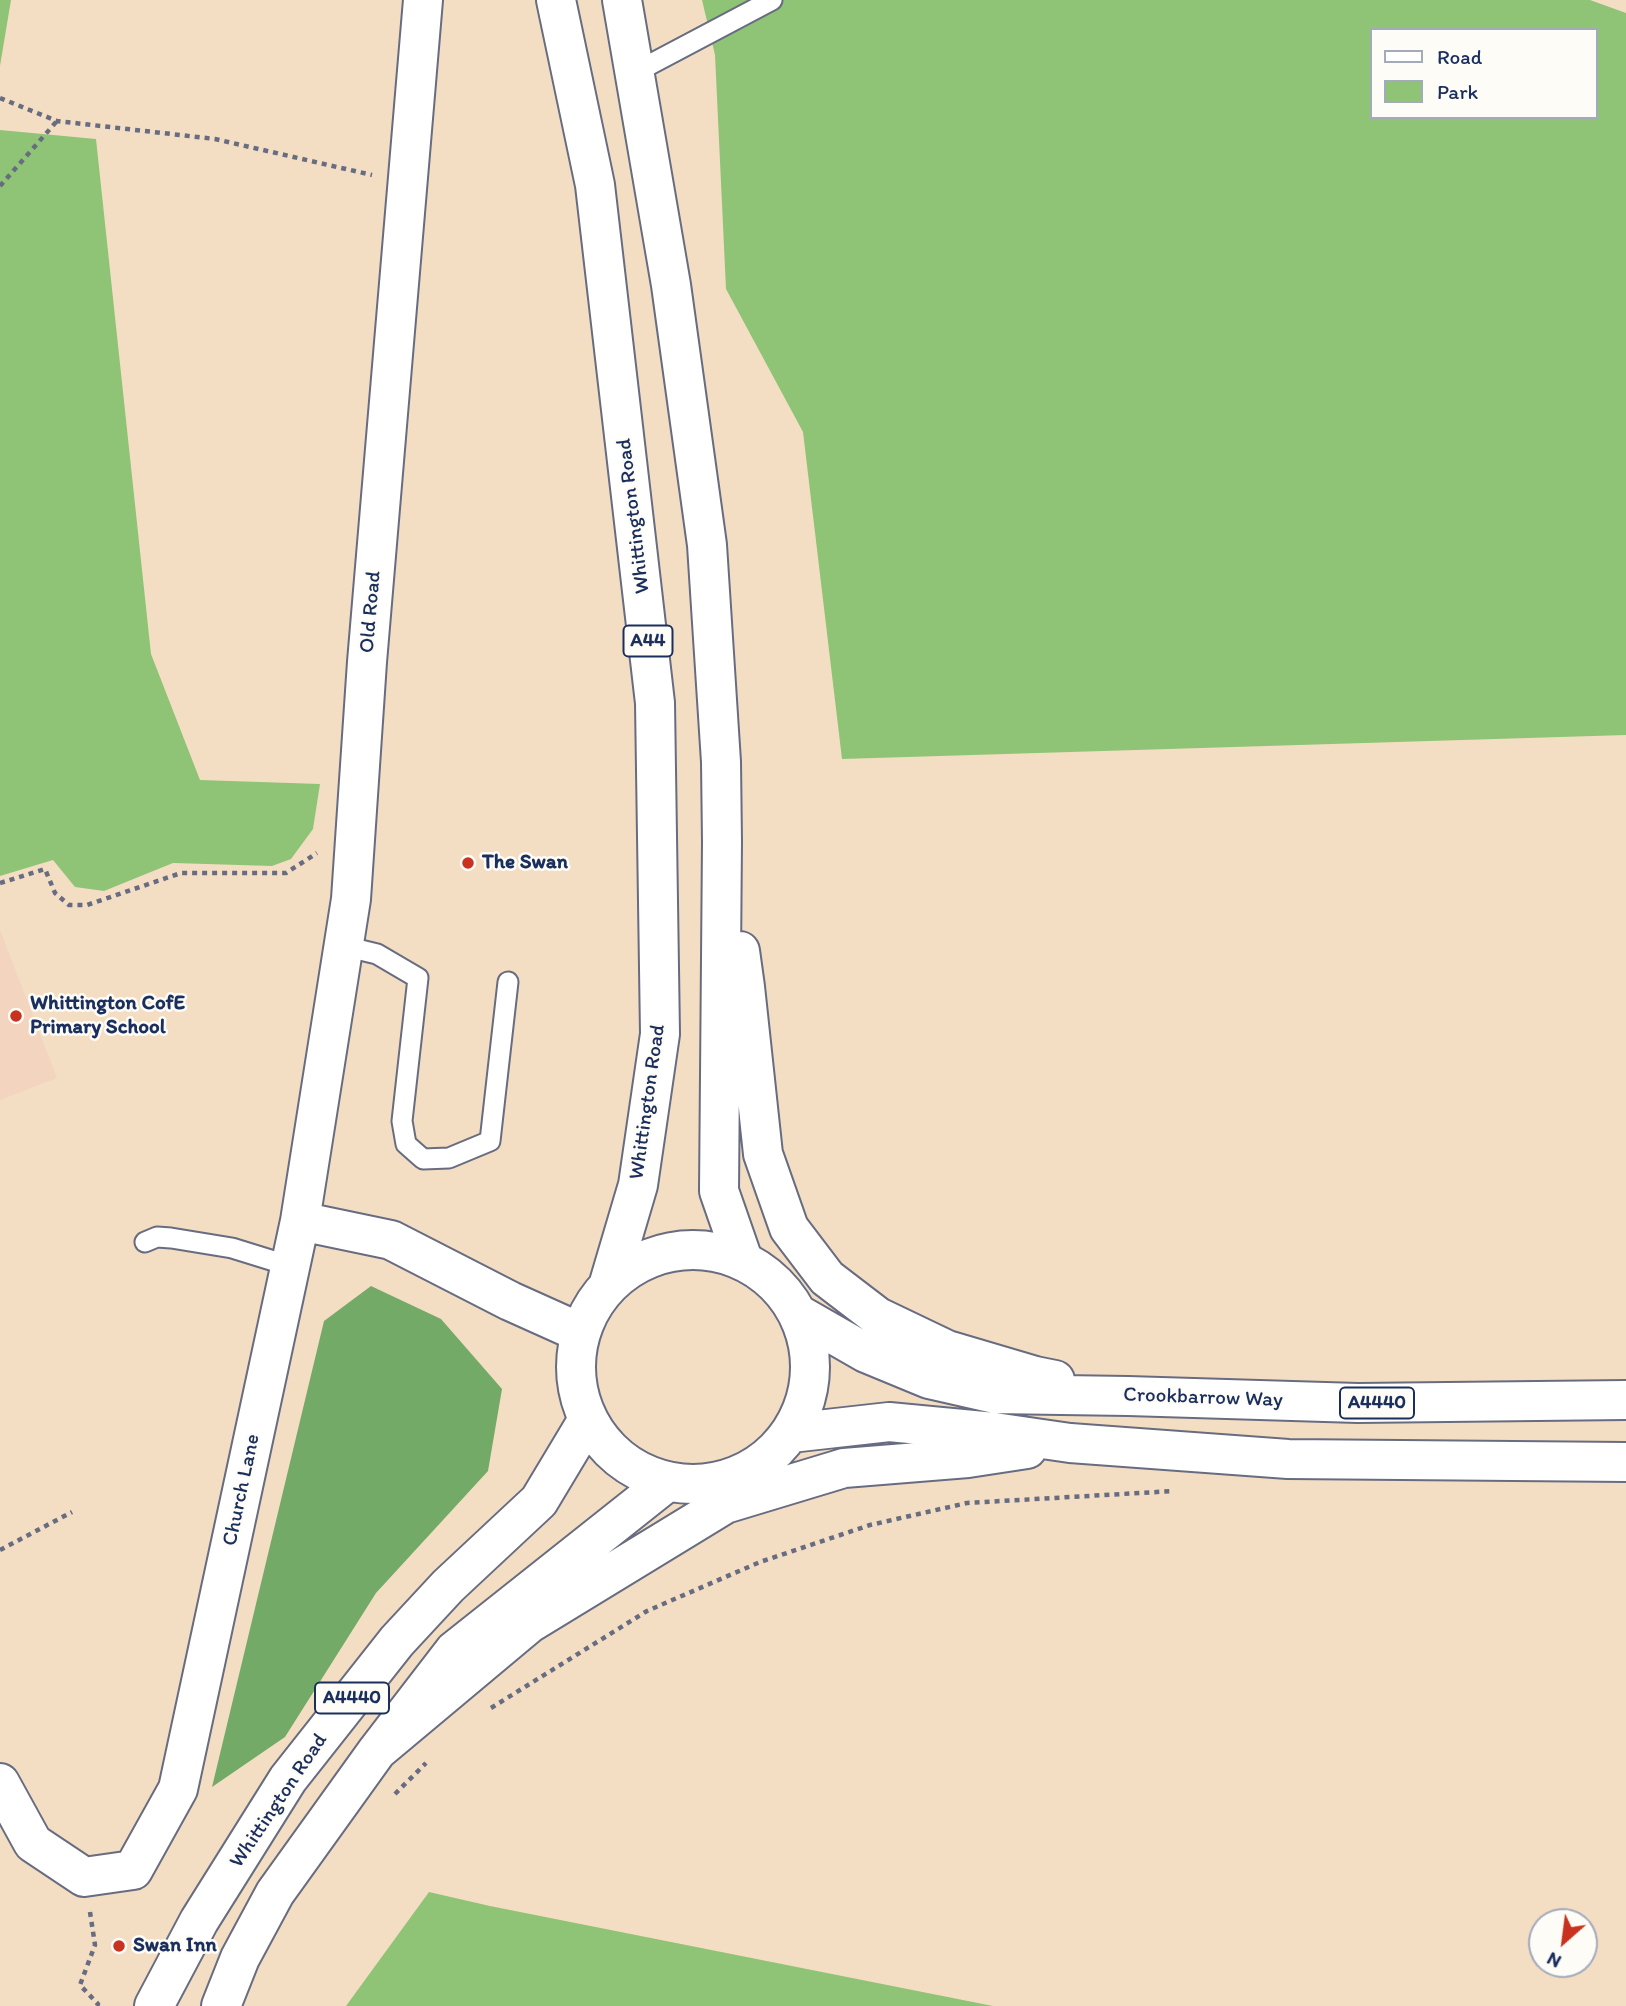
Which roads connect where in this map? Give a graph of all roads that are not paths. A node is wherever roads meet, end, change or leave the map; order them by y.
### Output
1 (423, 0) edge
2 (556, 0) edge
3 (622, 0) edge
4 (772, 0) edge
5 (634, 73) junction
6 (722, 842) junction
7 (344, 946) junction
8 (508, 982) dead end
9 (300, 1222) junction
10 (145, 1242) dead end
11 (743, 1261) junction
12 (290, 1265) junction
13 (609, 1283) junction
14 (798, 1314) junction
15 (579, 1332) junction
16 (1128, 1396) junction
17 (1626, 1400) edge
18 (587, 1421) junction
19 (791, 1433) junction
20 (1070, 1443) junction
21 (1626, 1462) edge
22 (667, 1482) junction
23 (377, 1751) junction
24 (0, 1783) edge
25 (154, 2006) edge
26 (221, 2006) edge

1 - 7 main road, Old Road
2 - 13 main road, Whittington Road / A44
3 - 5 main road
4 - 5 lane
5 - 6 main road
6 - 11 main road
6 - 16 main road
7 - 8 lane
7 - 9 main road, Old Road
9 - 12 main road, Church Lane
9 - 15 main road
10 - 12 lane
11 - 13 main road
11 - 14 main road
12 - 24 main road, Church Lane
13 - 15 main road
14 - 16 main road, Crookbarrow Way / A4440
14 - 19 main road
15 - 18 main road
16 - 17 main road, Crookbarrow Way / A4440
18 - 22 main road
18 - 25 main road, Whittington Road / A4440
19 - 20 main road
19 - 22 main road
20 - 21 main road
20 - 23 main road
22 - 23 main road, A4440
23 - 26 main road, A4440

